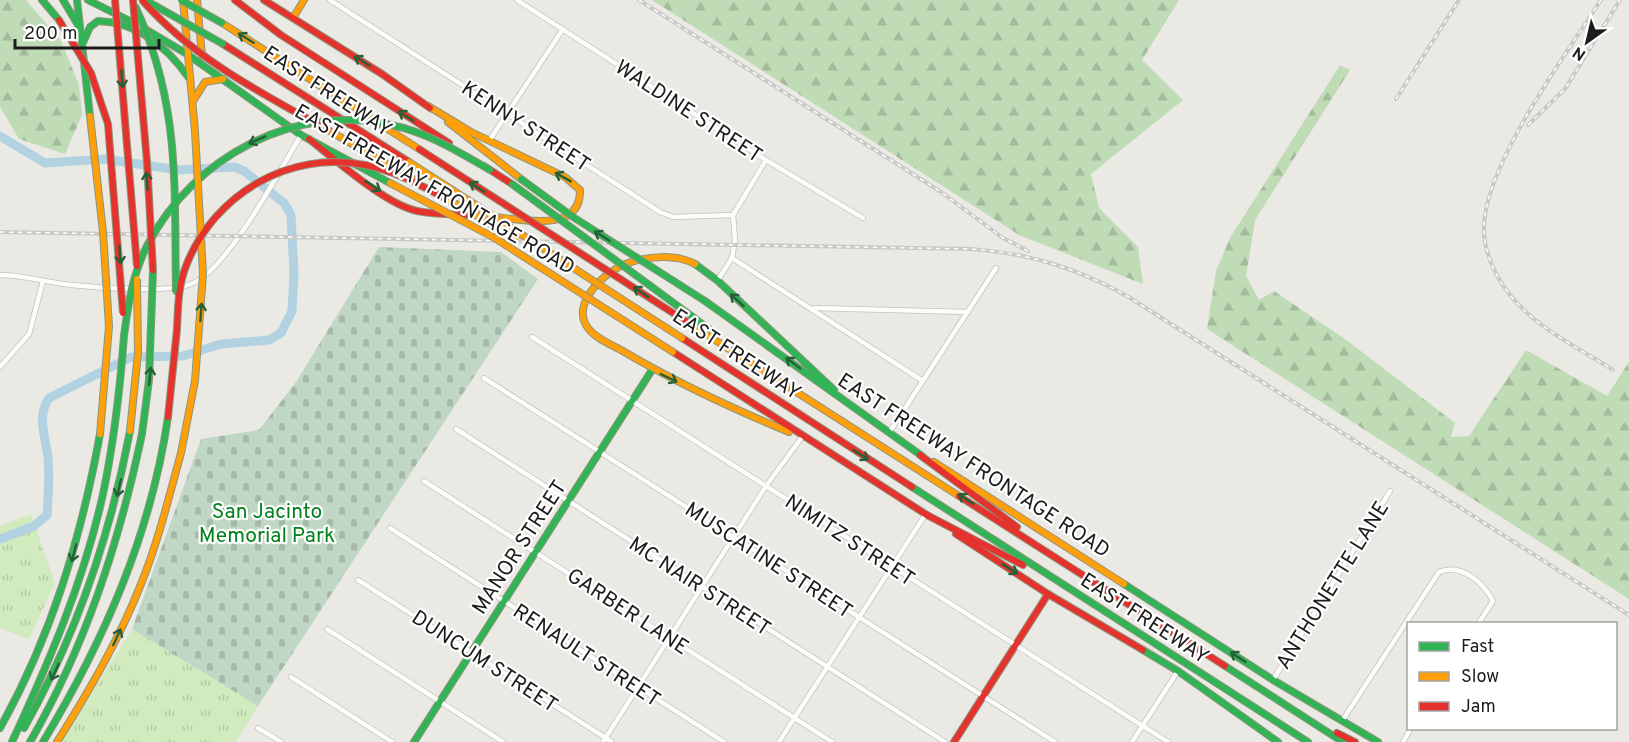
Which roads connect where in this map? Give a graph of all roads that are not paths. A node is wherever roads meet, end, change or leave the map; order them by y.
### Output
1 (42, 0) edge
2 (63, 0) edge
3 (77, 0) edge
4 (88, 0) edge
5 (115, 0) edge
6 (132, 0) edge
7 (143, 0) edge
8 (182, 0) edge
9 (197, 0) edge
10 (235, 0) edge
11 (264, 0) edge
12 (304, 0) edge
13 (330, 0) edge
14 (517, 0) edge
15 (293, 18) junction
16 (185, 23) junction
17 (80, 29) junction
18 (563, 29) junction
19 (160, 37) junction
20 (82, 45) junction
21 (187, 54) junction
22 (209, 69) junction
23 (189, 78) junction
24 (223, 79) junction
25 (192, 104) junction
26 (428, 106) junction
27 (507, 114) junction
28 (301, 135) junction
29 (309, 140) junction
30 (489, 141) junction
31 (766, 160) junction
32 (490, 170) junction
33 (445, 198) junction
34 (733, 215) junction
35 (863, 218) dead end
36 (732, 258) junction
37 (572, 267) junction
38 (996, 268) dead end
39 (0, 275) edge
40 (42, 281) junction
41 (717, 281) junction
42 (812, 308) junction
43 (968, 312) junction
44 (692, 321) junction
45 (177, 329) junction
46 (124, 336) junction
47 (532, 337) dead end
48 (0, 367) edge
49 (652, 370) junction
50 (484, 378) dead end
51 (923, 381) junction
52 (633, 401) junction
53 (857, 410) junction
54 (456, 429) dead end
55 (889, 433) junction
56 (802, 437) junction
57 (600, 452) junction
58 (920, 455) junction
59 (424, 481) dead end
60 (766, 486) junction
61 (1390, 491) dead end
62 (568, 501) junction
63 (925, 514) junction
64 (390, 528) dead end
65 (734, 537) junction
66 (536, 552) junction
67 (1068, 566) junction
68 (892, 567) junction
69 (358, 580) dead end
70 (1061, 584) junction
71 (702, 587) junction
72 (1048, 594) junction
73 (504, 601) junction
74 (859, 618) junction
75 (1480, 622) edge
76 (327, 629) dead end
77 (669, 638) junction
78 (1015, 646) junction
79 (471, 652) junction
80 (827, 667) junction
81 (1178, 671) junction
82 (291, 677) dead end
83 (1273, 680) junction
84 (639, 688) junction
85 (983, 697) junction
86 (440, 701) junction
87 (1302, 716) junction
88 (794, 718) junction
89 (1342, 721) junction
90 (1278, 723) junction
91 (1143, 726) junction
92 (0, 728) edge
93 (258, 728) dead end
94 (604, 740) edge
95 (14, 742) edge
96 (30, 742) edge
97 (43, 742) edge
98 (57, 742) edge
99 (280, 742) edge
100 (392, 742) edge
101 (414, 742) edge
102 (504, 742) edge
103 (612, 742) edge
104 (724, 742) edge
105 (779, 742) edge
106 (832, 742) edge
107 (945, 742) edge
108 (954, 742) edge
109 (1055, 742) edge
110 (1132, 742) edge
111 (1168, 742) edge
112 (1278, 742) edge
113 (1302, 742) edge
114 (1308, 742) edge
115 (1343, 742) edge
116 (1355, 742) edge
117 (1378, 742) edge

1 -> 46 main road, bridge
2 - 17 main road
3 - 17 main road
4 - 19 main road, EAST FREEWAY FRONTAGE ROAD
5 -> 95 main road, bridge
6 - 45 main road, bridge
96 -> 6 main road, bridge
7 - 33 main road, bridge
7 - 37 main road, EAST FREEWAY, bridge
8 - 16 main road
44 -> 8 main road, EAST FREEWAY, bridge
9 - 22 main road
32 -> 10 main road, bridge
11 - 15 main road, EAST FREEWAY FRONTAGE ROAD
12 - 15 main road
13 - 27 street, KENNY STREET
14 - 18 street, WALDINE STREET
26 -> 15 main road, EAST FREEWAY FRONTAGE ROAD
16 - 19 main road
16 - 21 main road
17 - 20 main road
18 - 27 street
18 - 31 street, WALDINE STREET
19 - 21 main road, EAST FREEWAY FRONTAGE ROAD
20 - 23 main road
20 -> 92 main road, bridge
21 - 22 main road, EAST FREEWAY FRONTAGE ROAD
21 - 23 main road
22 - 24 main road, EAST FREEWAY FRONTAGE ROAD
23 - 25 main road
24 - 25 main road
24 - 28 main road, EAST FREEWAY FRONTAGE ROAD
98 -> 25 main road, bridge
26 - 30 main road
53 -> 26 main road, EAST FREEWAY FRONTAGE ROAD, bridge
27 - 30 street
27 - 34 street, KENNY STREET
28 - 29 main road, EAST FREEWAY FRONTAGE ROAD
28 - 40 street
29 -> 30 main road
29 - 56 main road, EAST FREEWAY FRONTAGE ROAD, bridge
31 - 34 street
31 - 35 street, WALDINE STREET
32 - 44 main road, bridge
32 -> 46 main road, bridge
33 - 37 main road, bridge
33 - 45 main road, bridge
34 - 36 street
36 - 41 street
36 - 42 street
37 -> 70 main road, EAST FREEWAY, bridge
38 - 43 street
39 - 40 street
40 - 48 street
41 - 49 main road
53 -> 41 main road
42 - 43 street
42 - 51 street
43 - 51 street
67 -> 44 main road, EAST FREEWAY
45 - 97 main road
46 - 95 main road
47 - 52 street, NIMITZ STREET
49 - 52 main road, MANOR STREET
49 -> 56 main road
50 - 57 street, MUSCATINE STREET
51 - 55 street
52 - 57 main road, MANOR STREET
52 - 60 street, NIMITZ STREET
53 - 55 main road, EAST FREEWAY FRONTAGE ROAD
54 - 62 street, MC NAIR STREET
55 - 58 main road, EAST FREEWAY FRONTAGE ROAD
56 - 60 street
56 - 63 main road, EAST FREEWAY FRONTAGE ROAD
57 - 62 main road, MANOR STREET
57 - 65 street, MUSCATINE STREET
58 - 67 main road
83 -> 58 main road, EAST FREEWAY FRONTAGE ROAD
59 - 66 street, GARBER LANE
60 - 65 street
60 - 68 street, NIMITZ STREET
61 - 83 street, ANTHONETTE LANE
62 - 66 main road, MANOR STREET
62 - 71 street, MC NAIR STREET
63 - 68 street
63 - 70 main road
63 -> 72 main road, EAST FREEWAY FRONTAGE ROAD
64 - 73 street, RENAULT STREET
65 - 71 street
65 - 74 street, MUSCATINE STREET
66 - 73 main road, MANOR STREET
66 - 77 street, GARBER LANE
67 - 87 main road, EAST FREEWAY
68 - 74 street
68 - 78 street, NIMITZ STREET
69 - 79 street, DUNCUM STREET
70 - 90 main road, EAST FREEWAY
71 - 77 street
71 - 80 street, MC NAIR STREET
72 - 78 main road
72 - 81 main road, EAST FREEWAY FRONTAGE ROAD
73 - 79 main road, MANOR STREET
73 - 84 street, RENAULT STREET
74 - 80 street
74 - 85 street, MUSCATINE STREET
75 - 89 street
76 - 86 street
77 - 84 street
77 - 88 street, GARBER LANE
78 - 85 main road
78 - 91 street, NIMITZ STREET
79 - 86 main road, MANOR STREET
79 - 94 street, DUNCUM STREET
80 - 88 street
80 - 107 street, MC NAIR STREET
81 - 91 street
81 - 112 main road, EAST FREEWAY FRONTAGE ROAD
82 - 100 street
83 - 89 main road, EAST FREEWAY FRONTAGE ROAD
84 - 94 street
84 - 104 street, RENAULT STREET
85 - 108 main road
85 - 109 street, MUSCATINE STREET
86 - 101 main road, MANOR STREET
86 - 102 street
87 - 115 main road, EAST FREEWAY
87 - 116 main road
88 - 105 street
88 - 106 street, GARBER LANE
89 - 117 main road, EAST FREEWAY FRONTAGE ROAD
90 - 113 main road
90 - 114 main road, EAST FREEWAY
91 - 110 street
91 - 111 street, NIMITZ STREET
93 - 99 street
94 - 103 street, DUNCUM STREET

